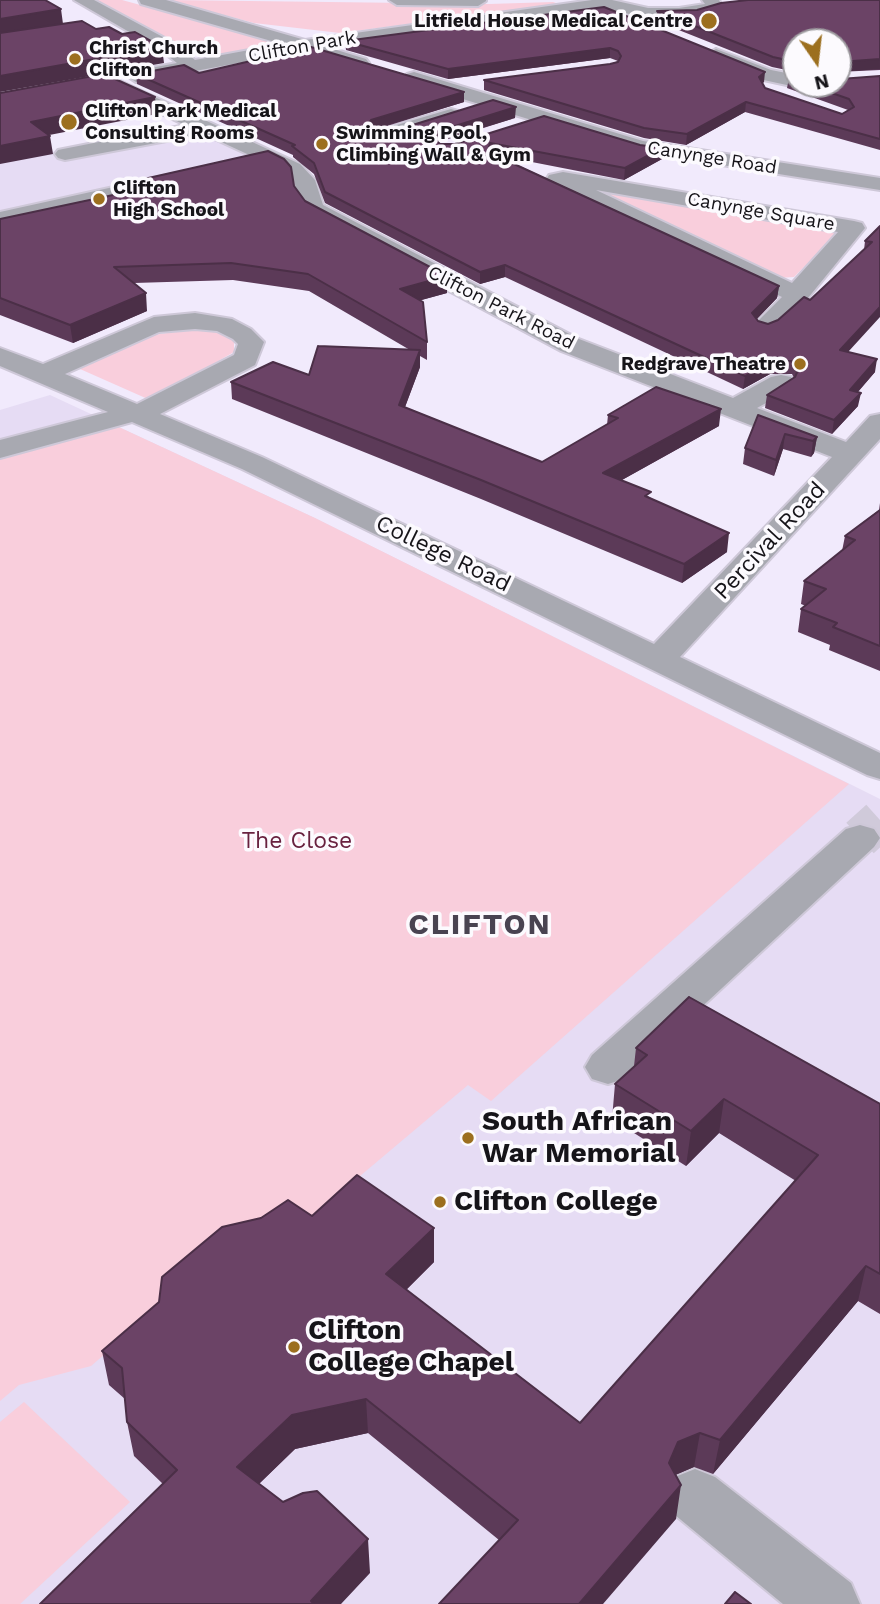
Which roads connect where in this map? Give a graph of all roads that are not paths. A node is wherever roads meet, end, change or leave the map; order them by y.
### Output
1 (148, 0) edge
2 (397, 0) edge
3 (532, 0) edge
4 (710, 0) edge
5 (86, 1) edge
6 (601, 3) edge
7 (123, 22) junction
8 (243, 26) junction
9 (96, 27) edge
10 (653, 30) edge
11 (384, 33) junction
12 (306, 46) junction
13 (697, 46) edge
14 (192, 66) junction
15 (486, 81) edge
16 (101, 82) joint
17 (782, 82) edge
18 (445, 87) junction
19 (493, 103) junction
20 (543, 118) junction
21 (208, 127) junction
22 (507, 129) edge
23 (391, 140) edge
24 (640, 147) junction
25 (65, 154) dead end
26 (274, 157) junction
27 (242, 164) edge
28 (204, 173) edge
29 (563, 178) junction
30 (880, 184) edge
31 (0, 219) edge
32 (796, 294) junction
33 (766, 326) edge
34 (0, 356) edge
35 (43, 374) junction
36 (781, 383) edge
37 (734, 409) junction
38 (137, 414) junction
39 (880, 422) edge
40 (0, 449) edge
41 (851, 454) junction
42 (659, 659) junction
43 (880, 766) edge
44 (873, 826) tunnel mouth
45 (608, 1067) dead end
46 (695, 1496) dead end
47 (830, 1604) edge

1 - 8 street
2 - 3 street
4 - 6 street
5 - 7 street
6 - 10 street
6 - 11 street, Clifton Park
7 - 9 street
7 - 14 street
8 - 11 street
8 - 12 street, Canynge Road
11 - 12 street, Clifton Park
12 - 14 street, Clifton Park
12 - 18 street, Canynge Road
13 - 17 street
14 - 16 street, Clifton Park
15 - 18 street
16 - 21 street, Clifton Park Road
18 - 19 street, Canynge Road
19 - 20 street, Canynge Road
19 - 23 street
20 - 22 street
20 - 24 street, Canynge Road
21 - 25 street
21 - 26 street, Clifton Park Road
24 - 29 street
24 - 30 street, Canynge Road
26 - 27 street
26 - 37 street, Clifton Park Road
28 - 31 street
29 - 32 street, Canynge Square
29 - 32 street, Canynge Square
32 - 33 street
34 - 35 street, College Road
35 - 38 street, College Road
35 - 38 street
36 - 37 street
37 - 41 street, Clifton Park Road
38 - 40 street
38 - 42 street, College Road
39 - 41 street, Percival Road
41 - 42 street, Percival Road
42 - 43 street, College Road
44 - 45 street
46 - 47 street

